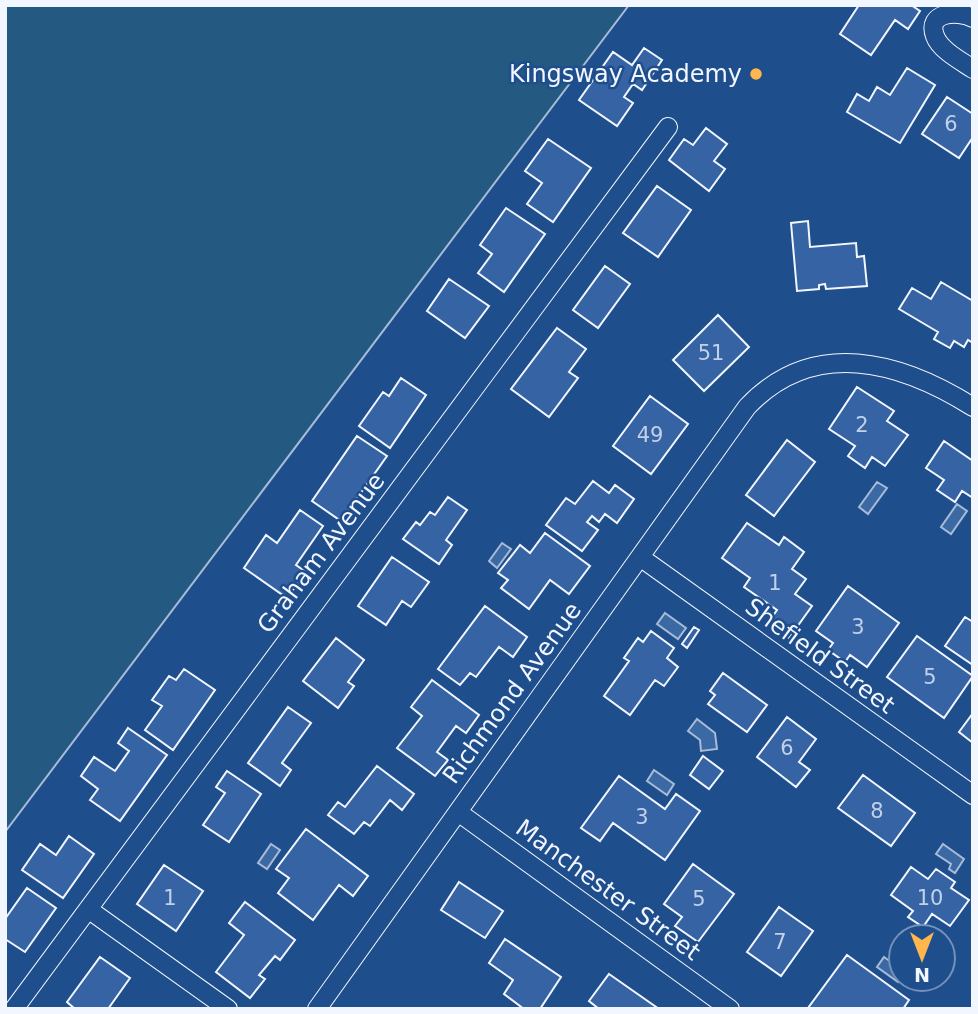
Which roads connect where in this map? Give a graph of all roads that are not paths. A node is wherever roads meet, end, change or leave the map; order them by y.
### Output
1 (973, 18) edge
2 (973, 69) edge
3 (668, 127) dead end
4 (973, 407) edge
5 (640, 557) junction
6 (973, 795) edge
7 (458, 811) junction
8 (88, 909) junction
9 (14, 1009) edge
10 (228, 1009) edge
11 (317, 1009) edge
12 (730, 1009) edge

1 - 2 street
3 - 8 street, Graham Avenue
4 - 5 street, Richmond Avenue
5 - 6 street, Shefield Street
5 - 7 street, Richmond Avenue
7 - 11 street, Richmond Avenue
7 - 12 street, Manchester Street
8 - 9 street, Graham Avenue
8 - 10 street

